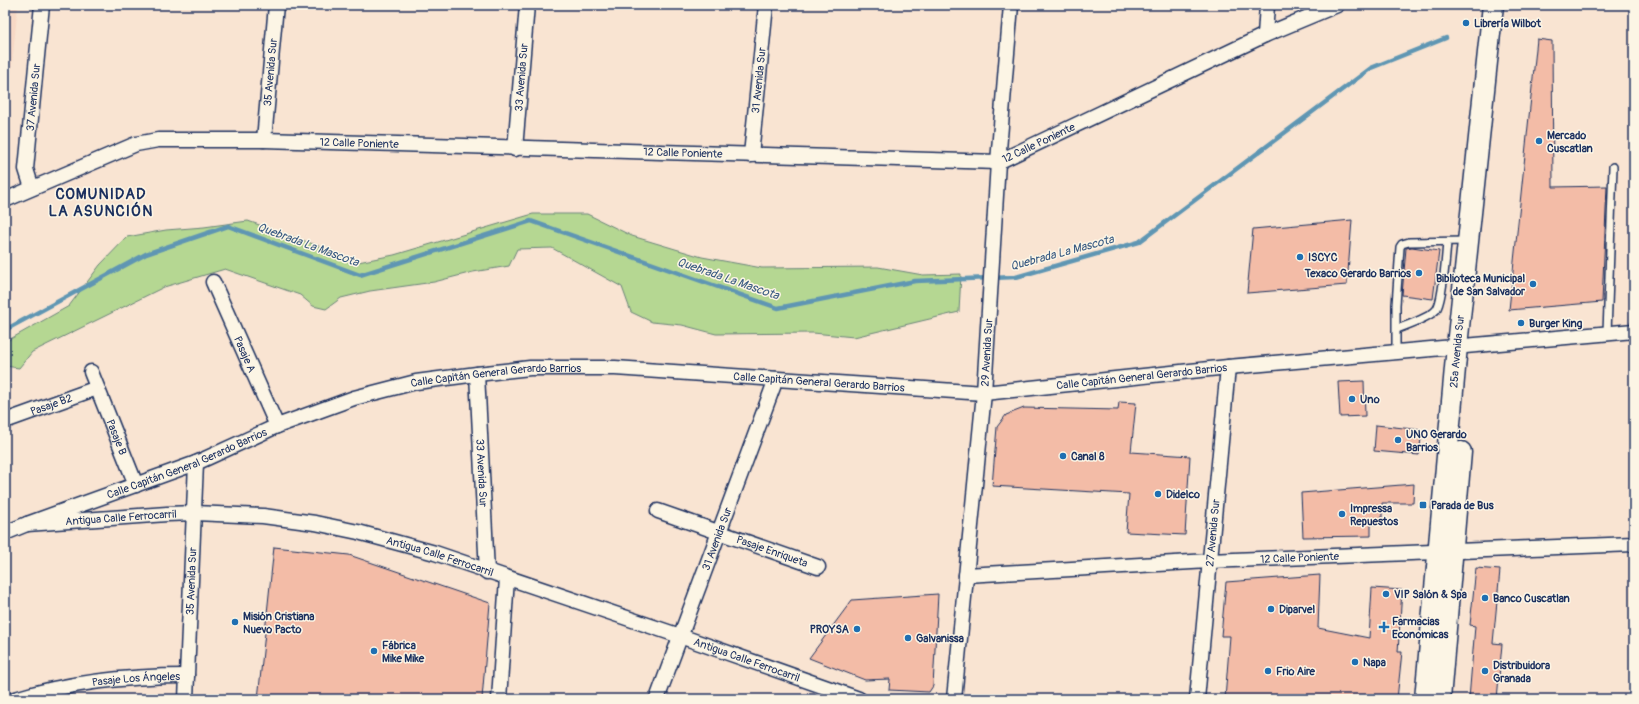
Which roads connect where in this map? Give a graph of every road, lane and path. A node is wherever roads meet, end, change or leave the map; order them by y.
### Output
1 (42, 5) edge
2 (276, 5) edge
3 (526, 5) edge
4 (766, 5) edge
5 (1012, 5) edge
6 (1267, 5) edge
7 (1337, 5) edge
8 (1493, 5) edge
9 (1507, 5) edge
10 (1265, 35) junction
11 (264, 140) junction
12 (515, 149) junction
13 (751, 156) junction
14 (998, 162) junction
15 (1613, 167) dead end
16 (32, 188) junction
17 (5, 200) edge
18 (1468, 241) junction
19 (1447, 242) junction
20 (212, 282) dead end
21 (1397, 329) junction
22 (1634, 331) edge
23 (1607, 334) junction
24 (1463, 346) junction
25 (1396, 353) junction
26 (1228, 367) junction
27 (91, 372) dead end
28 (477, 374) junction
29 (776, 379) junction
30 (97, 388) junction
31 (984, 393) junction
32 (5, 421) edge
33 (277, 426) junction
34 (196, 463) junction
35 (136, 485) junction
36 (658, 511) dead end
37 (195, 513) junction
38 (27, 524) junction
39 (718, 532) junction
40 (5, 533) edge
41 (1634, 544) edge
42 (1446, 551) junction
43 (1209, 561) junction
44 (818, 568) dead end
45 (487, 572) junction
46 (966, 575) junction
47 (507, 578) junction
48 (680, 636) junction
49 (187, 676) junction
50 (15, 699) edge
51 (186, 699) edge
52 (499, 699) edge
53 (657, 699) edge
54 (859, 699) edge
55 (954, 699) edge
56 (1197, 699) edge
57 (1425, 699) edge
58 (1440, 699) edge

1 - 16 street, 37 Avenida Sur
2 - 11 street, 35 Avenida Sur
3 - 12 street, 33 Avenida Sur
4 - 13 street, 31 Avenida Sur
5 - 14 street, 29 Avenida Sur
6 - 10 street
7 - 10 street, 12 Calle Poniente
8 - 18 street, 25a Avenida Sur
9 - 24 street, 25a Avenida Sur
10 - 14 street, 12 Calle Poniente
11 - 12 street, 12 Calle Poniente
11 - 16 street, 12 Calle Poniente
12 - 13 street, 12 Calle Poniente
13 - 14 street, 12 Calle Poniente
14 - 31 street, 29 Avenida Sur
15 - 23 lane
16 - 17 street, 12 Calle Poniente
18 - 19 lane
18 - 24 street, 25a Avenida Sur
19 - 21 lane
19 - 21 lane
20 - 33 street, Pasaje A
21 - 25 lane
22 - 23 street, Calle Capitán General Gerardo Barrios
23 - 24 street, Calle Capitán General Gerardo Barrios
24 - 25 street, Calle Capitán General Gerardo Barrios
24 - 42 street, 25a Avenida Sur
25 - 26 street, Calle Capitán General Gerardo Barrios
26 - 31 street, Calle Capitán General Gerardo Barrios
26 - 43 street, 27 Avenida Sur
27 - 30 street
28 - 29 street, Calle Capitán General Gerardo Barrios
28 - 33 street, Calle Capitán General Gerardo Barrios
28 - 45 street, 33 Avenida Sur
29 - 31 street, Calle Capitán General Gerardo Barrios
29 - 39 street, 31 Avenida Sur
30 - 32 street, Pasaje B2
30 - 35 street, Pasaje B
31 - 46 street, 29 Avenida Sur
33 - 34 street, Calle Capitán General Gerardo Barrios
34 - 35 street, Calle Capitán General Gerardo Barrios
34 - 37 street, 35 Avenida Sur
35 - 38 street, Calle Capitán General Gerardo Barrios
36 - 39 street, Pasaje Enriqueta
37 - 38 street, Antigua Calle Ferrocarril
37 - 45 street, Antigua Calle Ferrocarril
37 - 49 street, 35 Avenida Sur
38 - 40 street, Antigua Calle Ferrocarril
39 - 44 street, Pasaje Enriqueta
39 - 48 street, 31 Avenida Sur
41 - 42 street, 12 Calle Poniente
42 - 43 street, 12 Calle Poniente
42 - 57 street, 25a Avenida Sur
42 - 58 street, 25a Avenida Sur
43 - 46 street, 12 Calle Poniente
43 - 56 street, 27 Avenida Sur
45 - 47 street, Antigua Calle Ferrocarril
46 - 55 street, 29 Avenida Sur
47 - 48 street, Antigua Calle Ferrocarril
47 - 52 street
48 - 53 street, 31 Avenida Sur
48 - 54 street, Antigua Calle Ferrocarril
49 - 50 street, Pasaje Los Ángeles
49 - 51 street, 35 Avenida Sur

